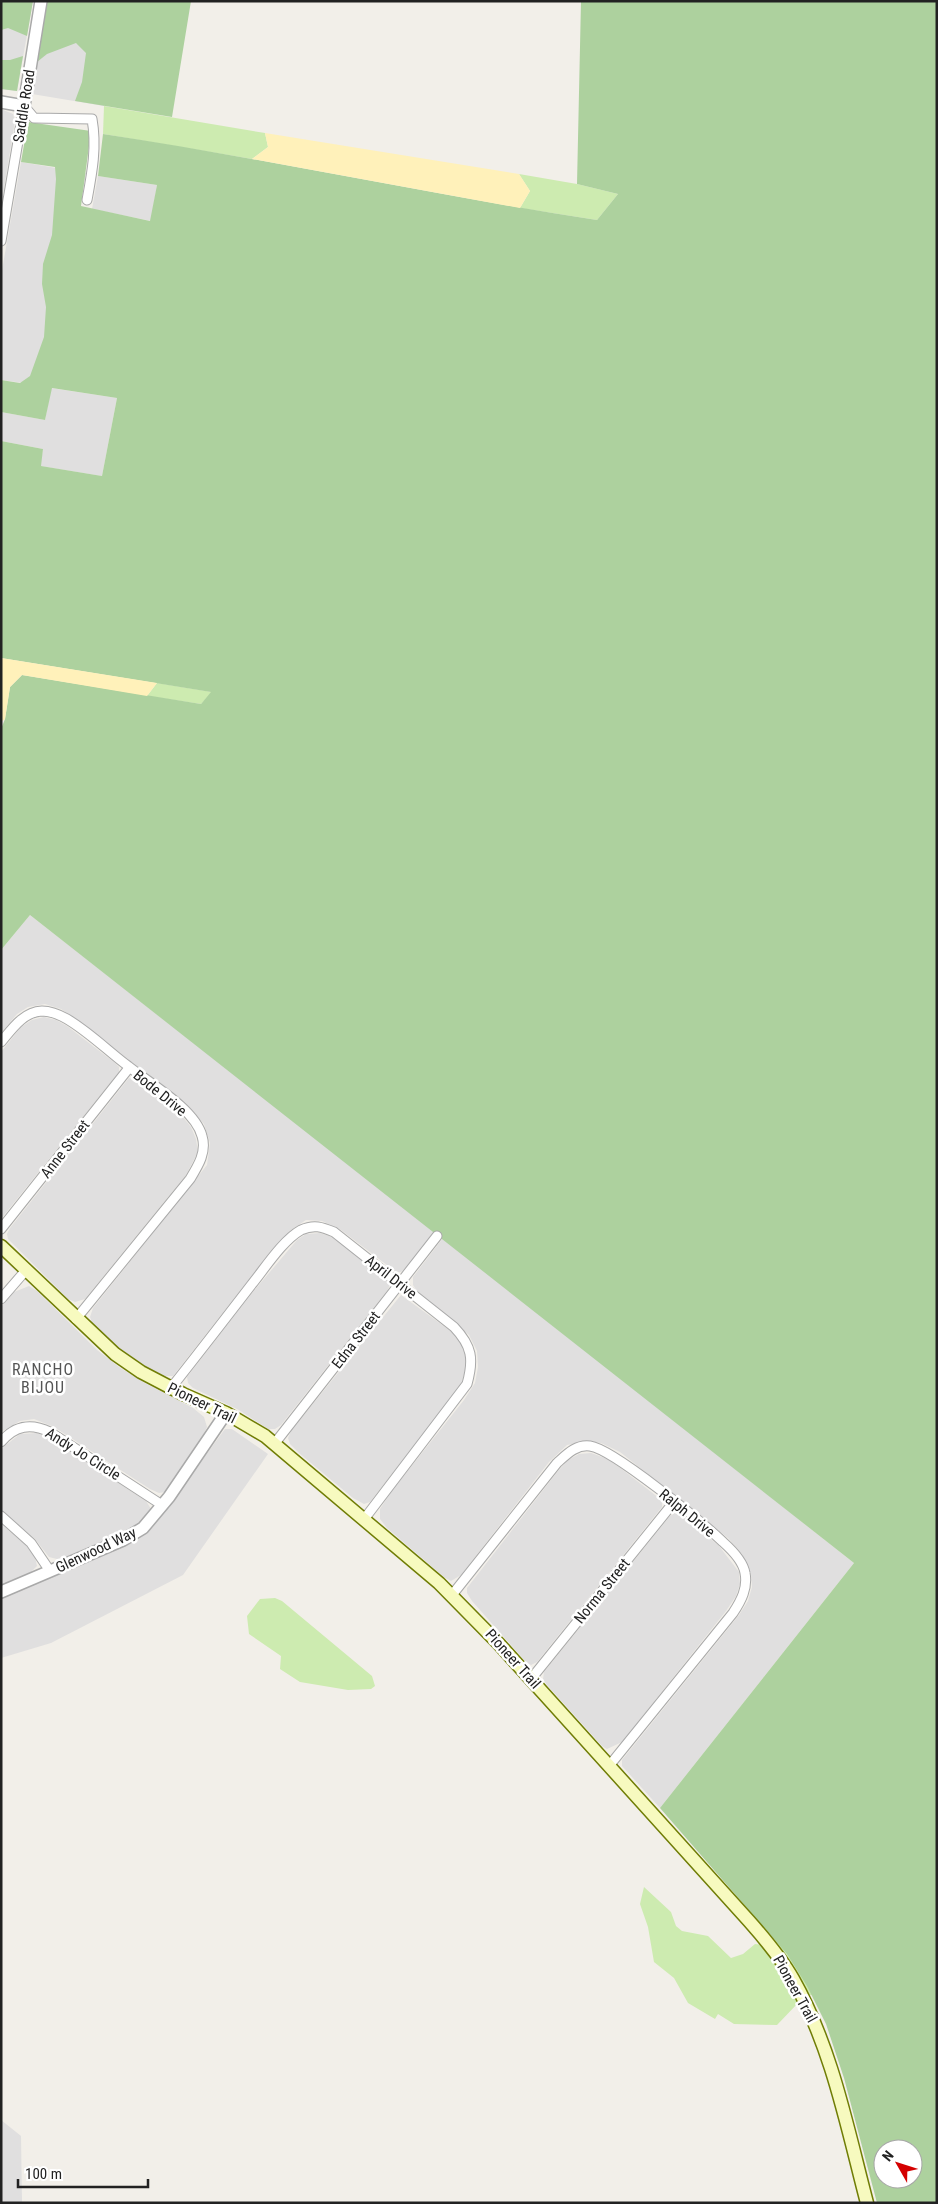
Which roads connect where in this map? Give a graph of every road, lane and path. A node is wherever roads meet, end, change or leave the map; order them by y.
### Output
1 (41, 1) edge
2 (1, 102) edge
3 (24, 106) junction
4 (87, 200) dead end
5 (1, 241) edge
6 (1, 1042) edge
7 (129, 1068) junction
8 (1, 1229) edge
9 (437, 1236) dead end
10 (1, 1246) edge
11 (26, 1268) junction
12 (400, 1284) junction
13 (1, 1299) edge
14 (76, 1319) junction
15 (171, 1388) junction
16 (226, 1413) junction
17 (1, 1442) edge
18 (275, 1443) junction
19 (674, 1502) junction
20 (162, 1505) junction
21 (1, 1516) edge
22 (365, 1518) junction
23 (50, 1571) junction
24 (1, 1592) edge
25 (452, 1595) junction
26 (531, 1679) junction
27 (609, 1766) junction
28 (867, 2203) edge

1 - 3 street, Saddle Road
2 - 3 street
3 - 4 street
3 - 5 street, Saddle Road
6 - 7 street, Bode Drive
7 - 8 street, Anne Street
7 - 14 street, Bode Drive
9 - 12 street, Edna Street
10 - 11 main road, Pioneer Trail
11 - 13 street
11 - 14 main road, Pioneer Trail
12 - 15 street, April Drive
12 - 18 street, Edna Street
12 - 22 street, April Drive
14 - 15 main road, Pioneer Trail
15 - 16 main road, Pioneer Trail
16 - 18 main road, Pioneer Trail
16 - 20 street, Glenwood Way
17 - 20 street, Andy Jo Circle
18 - 22 main road, Pioneer Trail
19 - 25 street, Ralph Drive
19 - 26 street, Norma Street
19 - 27 street, Ralph Drive
20 - 23 street, Glenwood Way
21 - 23 street
22 - 25 main road, Pioneer Trail
23 - 24 street, Glenwood Way
25 - 26 main road, Pioneer Trail
26 - 27 main road, Pioneer Trail
27 - 28 main road, Pioneer Trail

